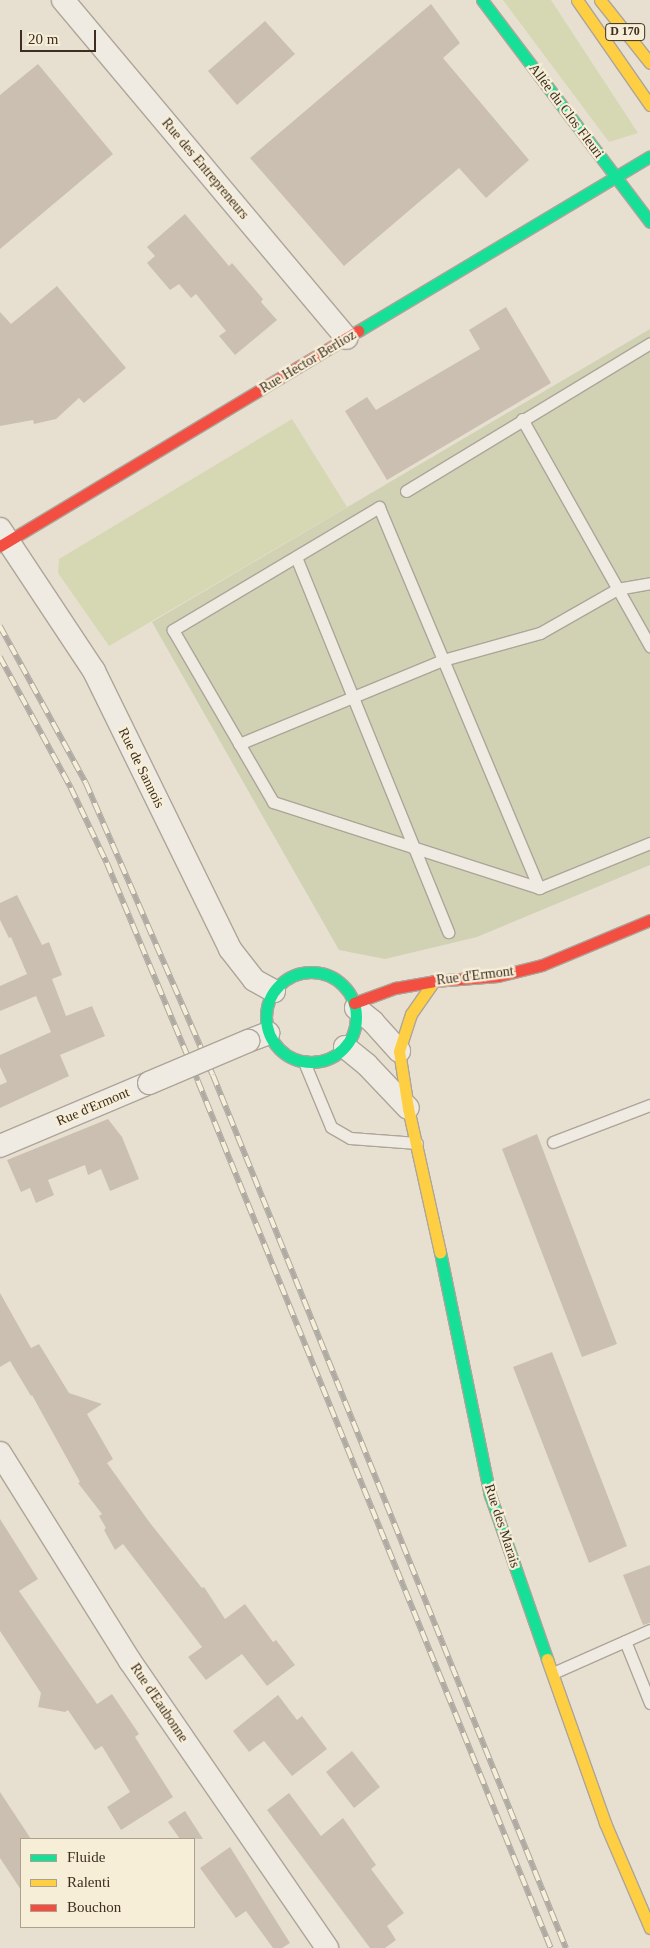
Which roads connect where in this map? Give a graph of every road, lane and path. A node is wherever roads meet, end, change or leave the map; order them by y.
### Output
1 (63, 0) edge
2 (482, 0) edge
3 (577, 0) edge
4 (600, 0) edge
5 (650, 63) edge
6 (650, 104) edge
7 (649, 157) edge
8 (616, 177) junction
9 (650, 222) edge
10 (347, 338) junction
11 (650, 343) edge
12 (522, 419) junction
13 (406, 491) dead end
14 (3, 539) edge
15 (296, 557) junction
16 (650, 583) edge
17 (617, 589) junction
18 (650, 646) edge
19 (443, 660) junction
20 (352, 698) junction
21 (239, 744) junction
22 (650, 843) edge
23 (413, 848) junction
24 (538, 888) junction
25 (650, 920) edge
26 (448, 932) dead end
27 (434, 981) junction
28 (274, 991) junction
29 (355, 1005) junction
30 (269, 1033) junction
31 (345, 1047) junction
32 (399, 1051) junction
33 (304, 1062) junction
34 (650, 1105) edge
35 (408, 1108) junction
36 (553, 1142) dead end
37 (417, 1143) junction
38 (0, 1146) edge
39 (0, 1452) edge
40 (9, 1483) edge
41 (650, 1630) edge
42 (625, 1641) junction
43 (552, 1674) junction
44 (650, 1703) edge
45 (650, 1928) edge
46 (326, 1948) edge

1 - 10 street, Rue des Entrepreneurs
2 - 8 main road, Allée du Clos Fleuri
3 - 6 main road
4 - 5 main road, D 170
7 - 8 main road
8 - 9 main road, Allée du Clos Fleuri
8 - 10 main road, Rue Hector Berlioz
10 - 14 main road, Rue Hector Berlioz
11 - 12 lane
12 - 13 lane
12 - 17 lane
14 - 28 street, Rue de Sannois
15 - 19 lane
15 - 20 lane
15 - 21 lane
16 - 17 lane
17 - 18 lane
17 - 19 lane
19 - 20 lane
19 - 24 lane
20 - 21 lane
20 - 23 lane
21 - 23 lane
22 - 24 lane
23 - 24 lane
23 - 26 lane
25 - 27 main road, Rue d'Ermont
27 - 29 main road, Rue d'Ermont
27 - 32 main road, Rue des Marais
28 - 29 main road
28 - 30 main road
29 - 31 main road
29 - 32 street
30 - 33 main road
30 - 38 street, Rue d'Ermont, bridge
31 - 33 main road
31 - 35 street, Rue des Marais
32 - 35 main road, Rue des Marais
33 - 37 lane
34 - 36 lane
35 - 37 main road, Rue des Marais
37 - 43 main road, Rue des Marais
39 - 40 street, Rue d'Eaubonne
40 - 46 street, Rue d'Eaubonne
41 - 42 lane
42 - 43 lane
42 - 44 lane
43 - 45 main road, Rue des Marais

